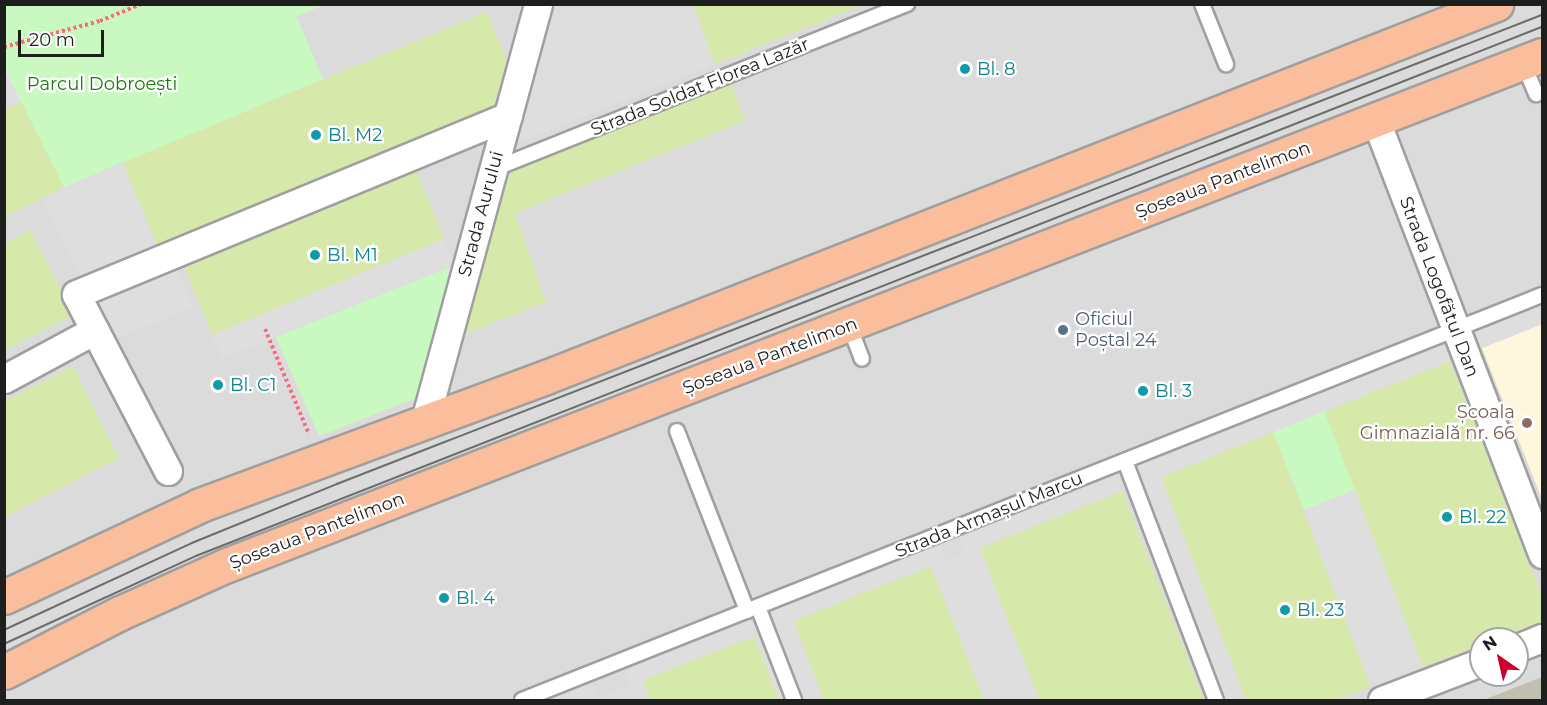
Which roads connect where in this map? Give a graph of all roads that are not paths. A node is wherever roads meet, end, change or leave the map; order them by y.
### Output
1 (538, 4) edge
2 (907, 4) edge
3 (1202, 4) edge
4 (1496, 4) edge
5 (1533, 59) edge
6 (1226, 64) dead end
7 (1536, 94) dead end
8 (508, 116) junction
9 (1376, 121) junction
10 (494, 169) junction
11 (1542, 295) edge
12 (849, 325) junction
13 (95, 330) junction
14 (1456, 330) junction
15 (862, 359) dead end
16 (4, 379) edge
17 (424, 424) junction
18 (677, 431) dead end
19 (1125, 461) junction
20 (168, 471) dead end
21 (1542, 554) edge
22 (4, 597) edge
23 (752, 609) junction
24 (1469, 667) edge
25 (4, 672) edge
26 (522, 700) edge
27 (794, 700) edge
28 (1216, 700) edge
29 (1382, 700) edge

1 - 8 street, Strada Aurului
2 - 10 lane, Strada Soldat Florea Lazăr
3 - 6 lane
4 - 17 main road
5 - 7 lane
5 - 9 main road, Șoseaua Pantelimon
8 - 10 street, Strada Aurului
8 - 13 street
9 - 12 main road, Șoseaua Pantelimon
9 - 14 street, Strada Logofătul Dan
10 - 17 street, Strada Aurului
11 - 14 lane, Strada Armașul Marcu
12 - 15 lane
12 - 25 main road, Șoseaua Pantelimon
13 - 16 street
13 - 20 street
14 - 19 lane, Strada Armașul Marcu
14 - 21 street, Strada Logofătul Dan
17 - 22 main road
18 - 23 lane
19 - 23 lane, Strada Armașul Marcu
19 - 28 lane
23 - 26 lane, Strada Armașul Marcu
23 - 27 lane
24 - 29 street

